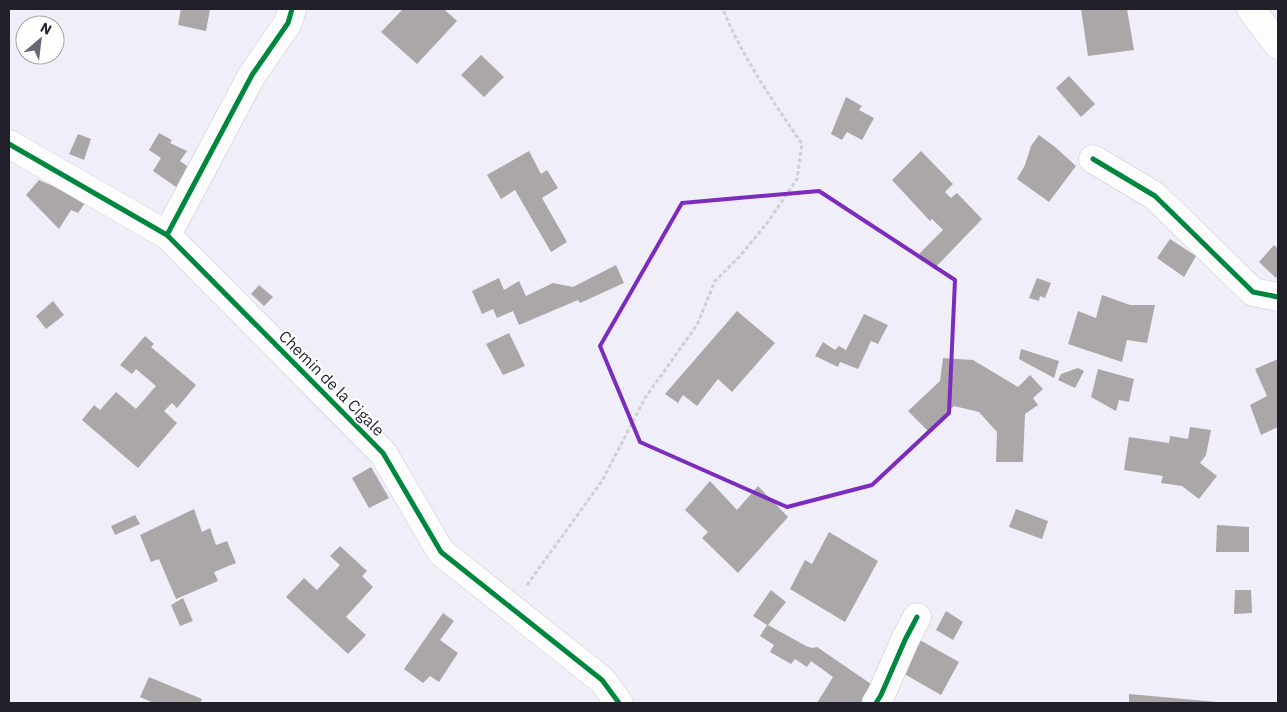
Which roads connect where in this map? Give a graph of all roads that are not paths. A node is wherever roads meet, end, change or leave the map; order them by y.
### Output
1 (292, 9) edge
2 (1251, 9) edge
3 (1278, 46) edge
4 (9, 144) edge
5 (1094, 159) dead end
6 (167, 235) junction
7 (1278, 297) edge
8 (917, 617) dead end
9 (618, 703) edge
10 (876, 703) edge

1 - 6 street
2 - 3 street
4 - 6 street, Chemin de la Cigale
5 - 7 street
6 - 9 street, Chemin de la Cigale
8 - 10 street

